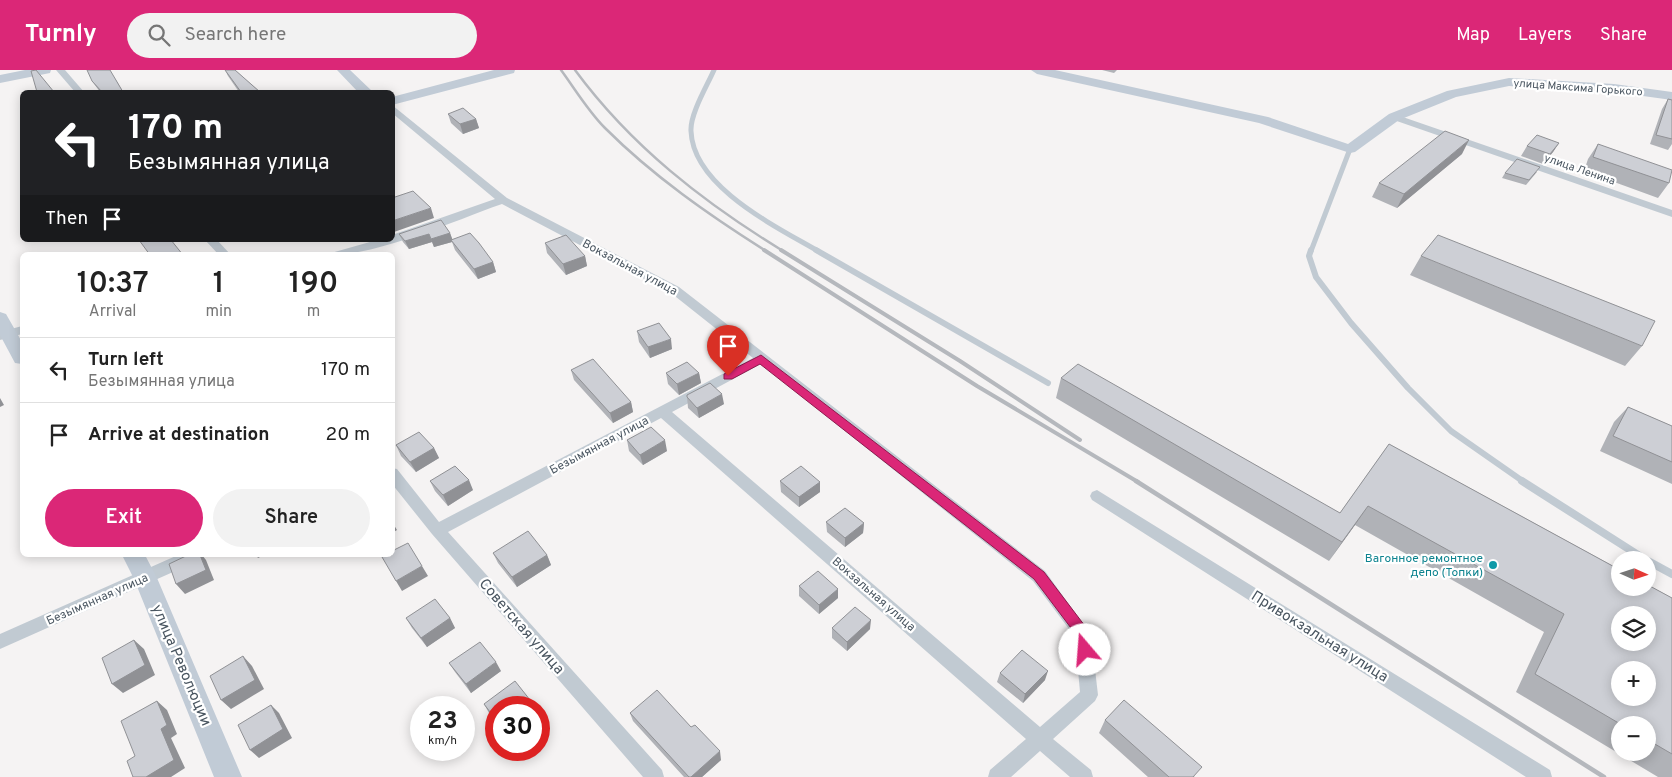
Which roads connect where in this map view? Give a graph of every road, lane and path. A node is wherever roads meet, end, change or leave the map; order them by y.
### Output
1 (45, 70) edge
2 (60, 70) edge
3 (344, 70) edge
4 (509, 70) edge
5 (714, 70) edge
6 (1037, 70) edge
7 (0, 79) edge
8 (78, 90) edge
9 (363, 90) edge
10 (1672, 96) edge
11 (395, 100) edge
12 (395, 110) edge
13 (1394, 117) junction
14 (1350, 149) junction
15 (503, 200) junction
16 (1672, 214) edge
17 (395, 239) edge
18 (213, 242) edge
19 (384, 242) edge
20 (222, 252) edge
21 (346, 252) edge
22 (8, 329) edge
23 (20, 354) edge
24 (761, 359) junction
25 (1048, 383) dead end
26 (663, 412) junction
27 (395, 477) edge
28 (1097, 496) dead end
29 (437, 530) junction
30 (1628, 551) edge
31 (134, 557) edge
32 (190, 557) edge
33 (1656, 565) edge
34 (1672, 574) edge
35 (146, 578) junction
36 (0, 642) edge
37 (1041, 738) junction
38 (228, 777) edge
39 (655, 777) edge
40 (997, 777) edge
41 (1084, 777) edge
42 (1543, 777) edge

1 - 7 street
2 - 8 street
3 - 9 street
4 - 11 street
5 - 25 lane
6 - 14 street
10 - 13 street, улица Максима Горького
12 - 15 street, Вокзальная улица
13 - 14 street, улица Максима Горького
13 - 16 street, улица Ленина
14 - 30 lane
15 - 17 street
15 - 24 street, Вокзальная улица
18 - 20 street
19 - 21 street
22 - 23 street
24 - 26 street, Безымянная улица
24 - 37 street, Вокзальная улица
26 - 29 street, Безымянная улица
26 - 37 street, Вокзальная улица
27 - 29 street, Советская улица
28 - 42 street, Привокзальная улица
29 - 39 street, Советская улица
31 - 35 street, улица Революции
32 - 35 street, Безымянная улица
33 - 34 lane
35 - 36 street, Безымянная улица
35 - 38 street, улица Революции
37 - 40 street
37 - 41 street, Вокзальная улица

